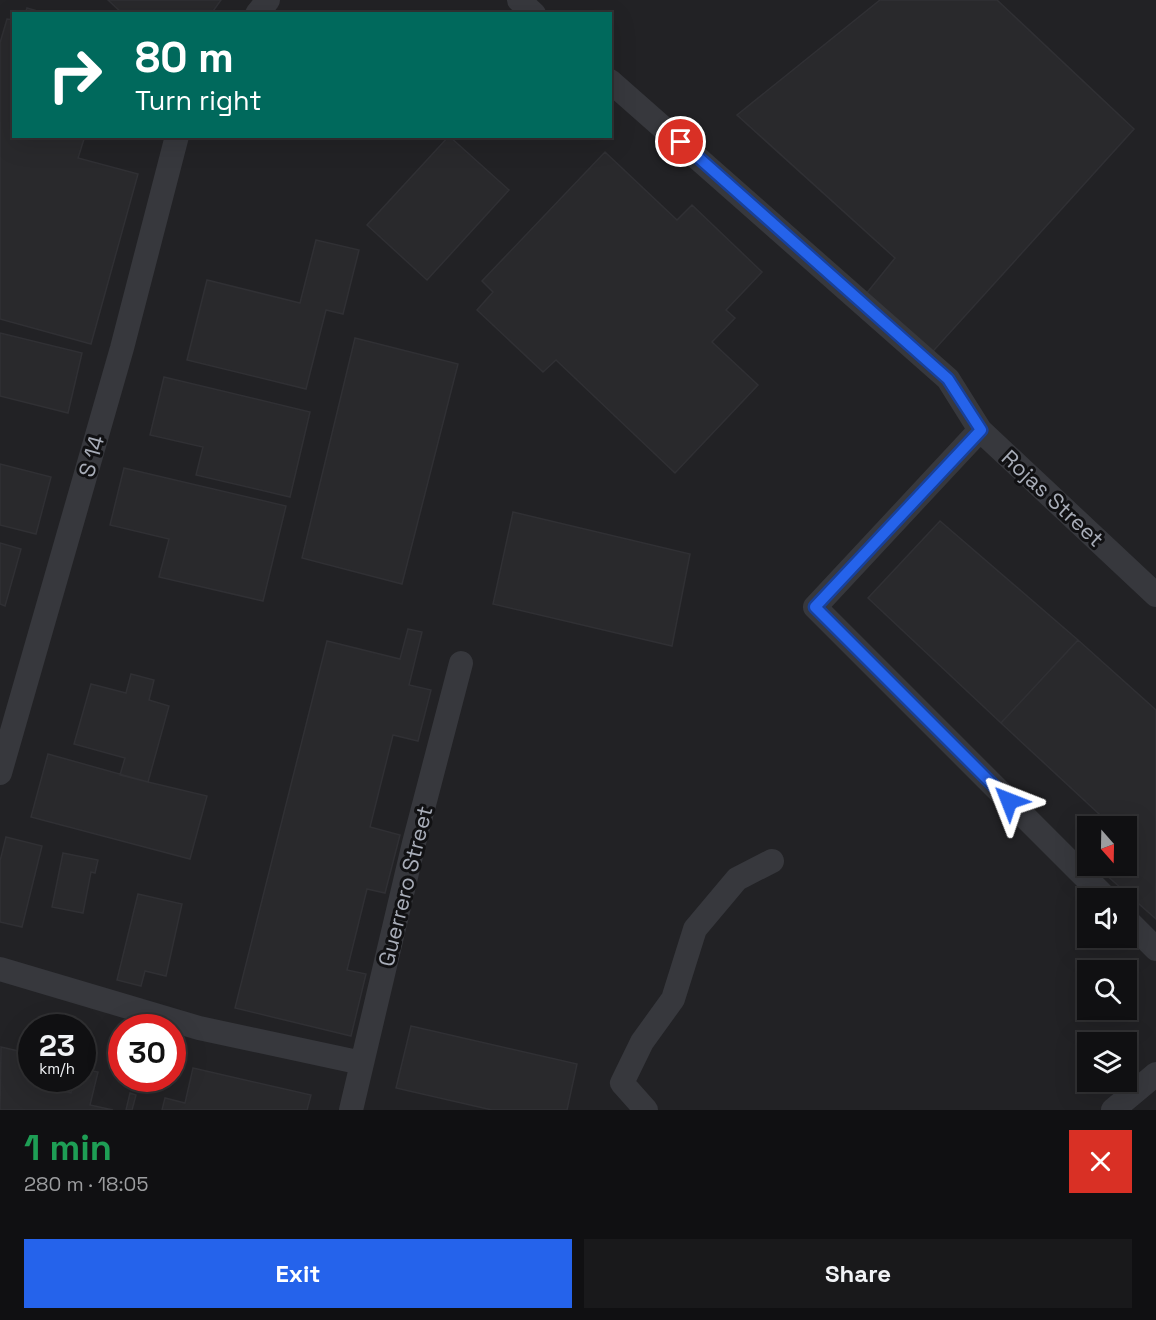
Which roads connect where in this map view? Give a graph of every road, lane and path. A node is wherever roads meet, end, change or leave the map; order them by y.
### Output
1 (268, 0) edge
2 (519, 0) edge
3 (259, 12) edge
4 (532, 12) edge
5 (612, 83) edge
6 (176, 138) edge
7 (981, 430) junction
8 (1156, 595) edge
9 (461, 663) dead end
10 (0, 773) edge
11 (772, 861) dead end
12 (1096, 888) edge
13 (1137, 930) edge
14 (1156, 949) edge
15 (0, 969) edge
16 (362, 1063) junction
17 (1156, 1074) edge
18 (351, 1110) edge
19 (646, 1110) edge
20 (1113, 1110) edge

1 - 3 street
2 - 4 street
5 - 7 street, Rojas Street
6 - 10 street, S 14
7 - 8 street, Rojas Street
7 - 12 street
9 - 16 street, Guerrero Street
11 - 19 street
13 - 14 street
15 - 16 street
16 - 18 street, Guerrero Street
17 - 20 street

